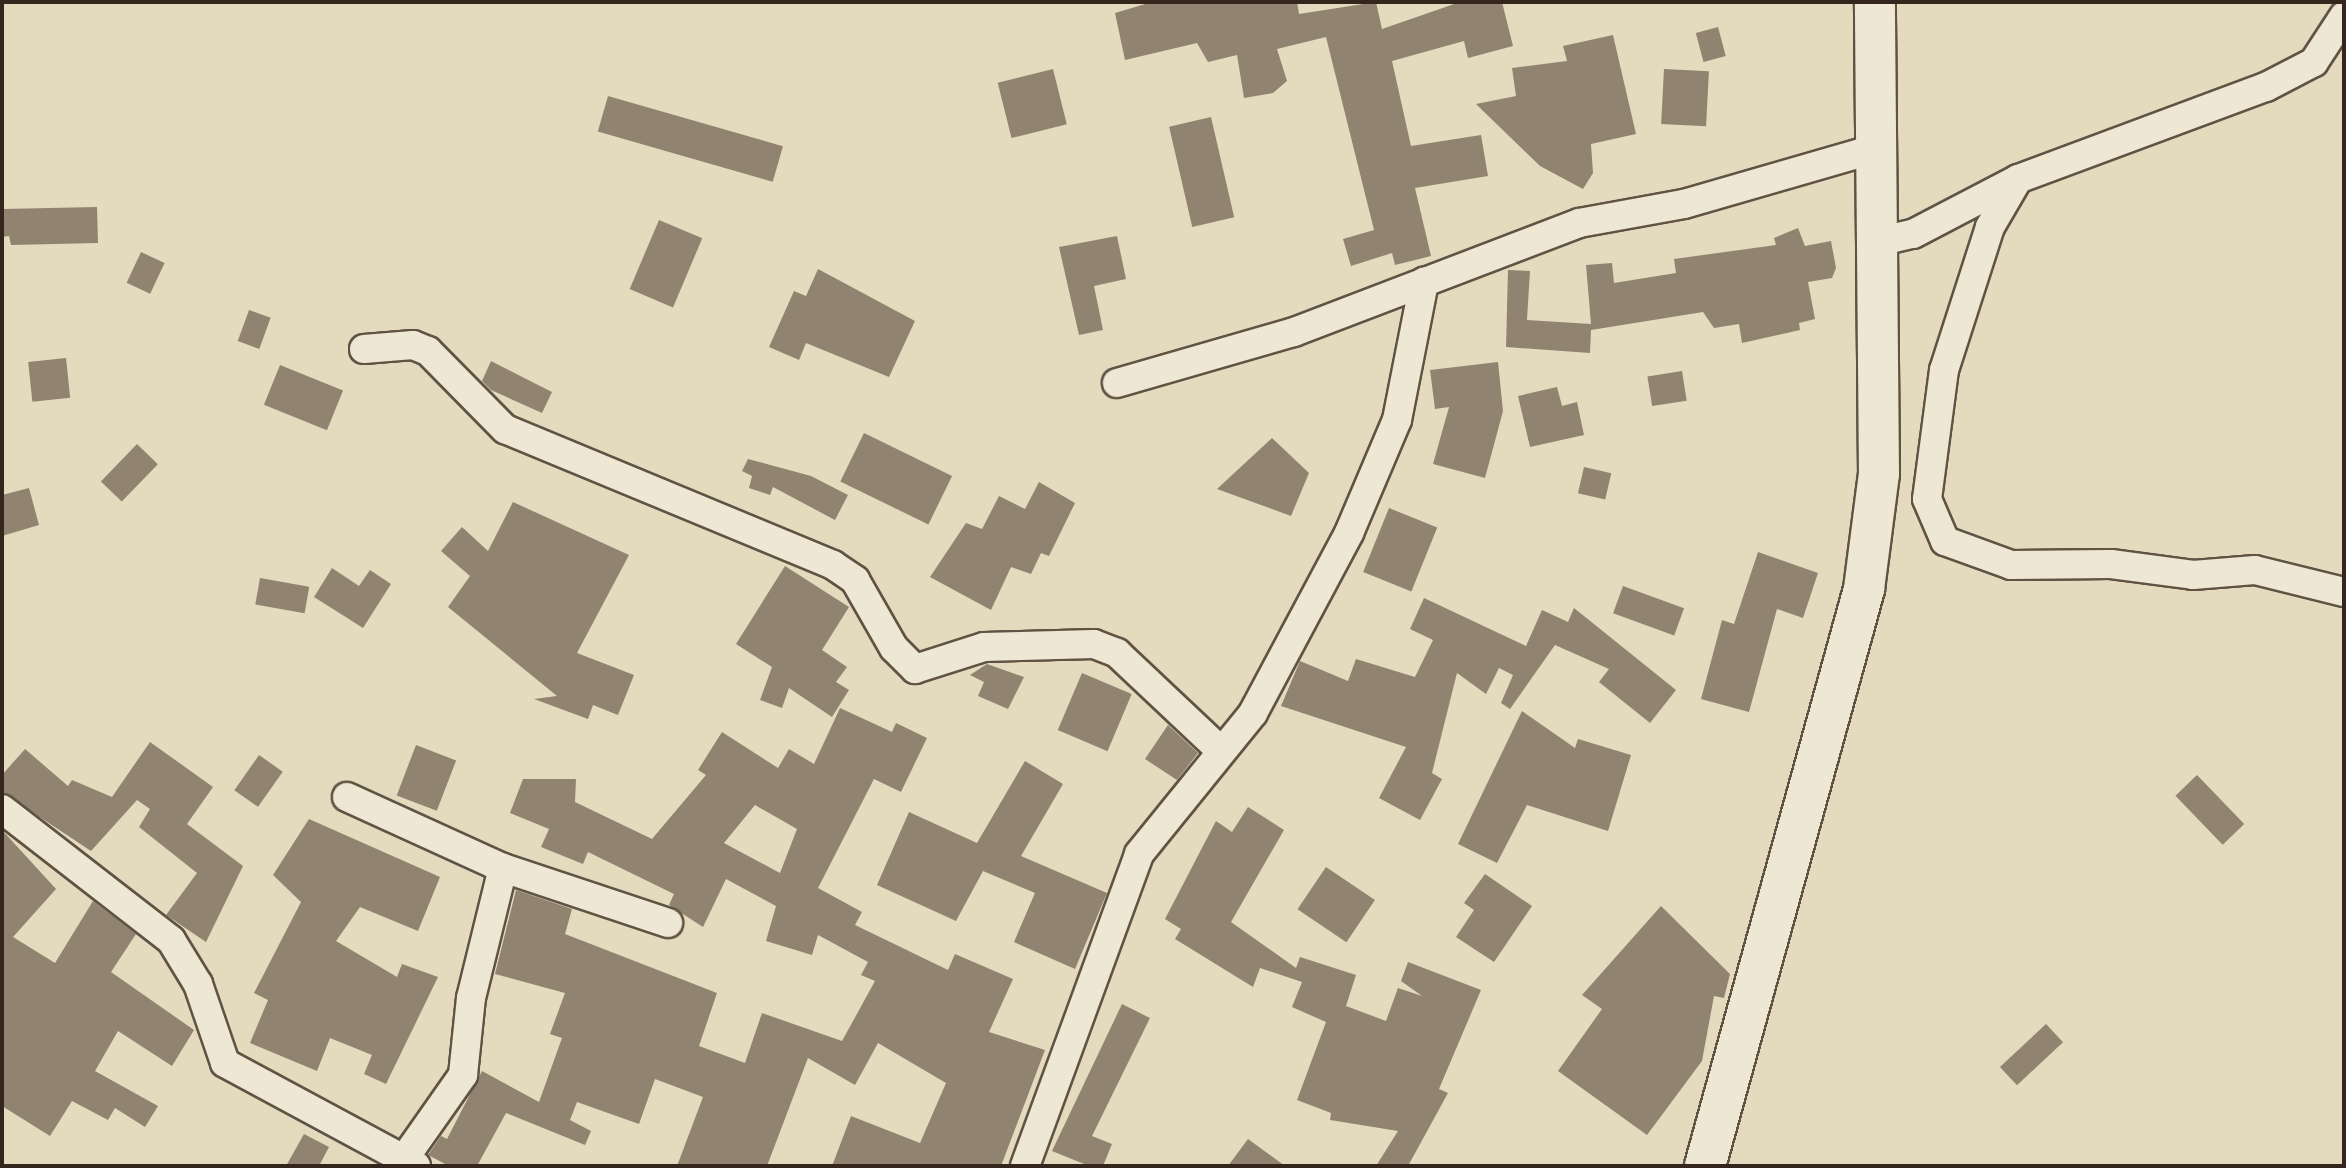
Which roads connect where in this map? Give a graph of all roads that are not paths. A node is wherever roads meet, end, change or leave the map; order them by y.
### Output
1 (1875, 2) edge
2 (2344, 16) edge
3 (1875, 149) junction
4 (2018, 179) junction
5 (1877, 242) junction
6 (1424, 282) junction
7 (364, 349) dead end
8 (1117, 383) dead end
9 (2344, 592) edge
10 (1221, 751) junction
11 (347, 797) dead end
12 (2, 809) edge
13 (503, 868) junction
14 (668, 923) dead end
15 (410, 1163) edge
16 (1025, 1166) edge
17 (1705, 1166) edge

1 - 3 street
2 - 4 street
3 - 5 street
3 - 6 street
4 - 5 street
4 - 9 street
5 - 17 street
6 - 8 street
6 - 10 street
7 - 10 street
10 - 16 street
11 - 13 street
12 - 15 street
13 - 14 street
13 - 15 street

